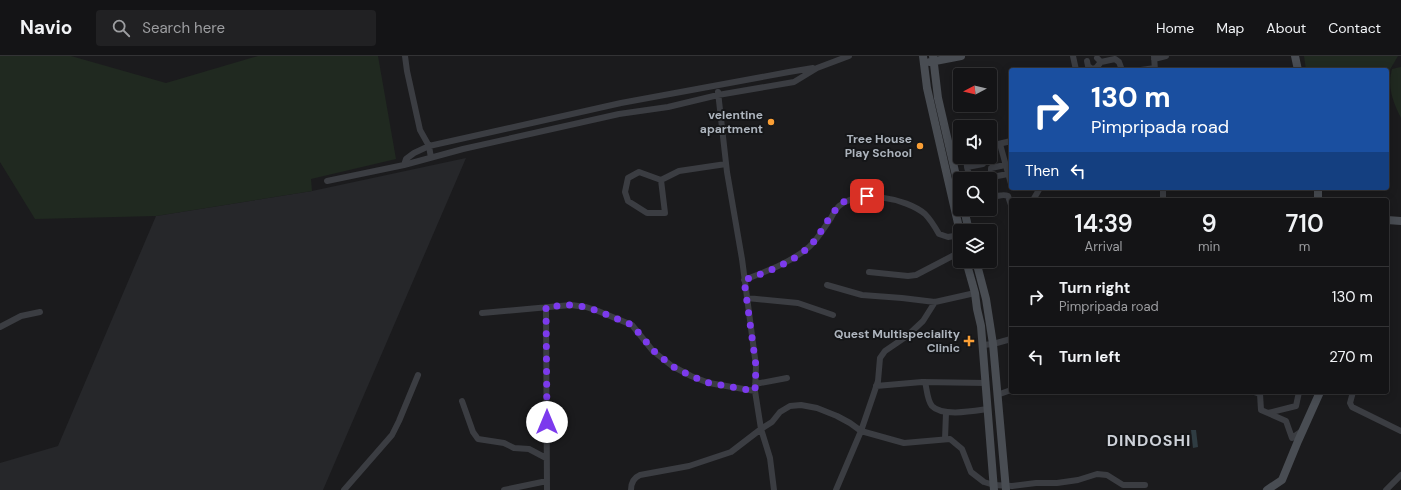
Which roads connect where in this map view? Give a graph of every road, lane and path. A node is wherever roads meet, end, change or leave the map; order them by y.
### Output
1 (405, 56) edge
2 (849, 56) edge
3 (961, 56) edge
4 (1073, 56) edge
5 (1166, 56) edge
6 (1295, 56) edge
7 (1154, 57) edge
8 (934, 59) edge
9 (923, 60) edge
10 (1087, 61) dead end
11 (817, 68) junction
12 (1076, 68) edge
13 (1091, 68) edge
14 (1096, 68) edge
15 (1121, 68) edge
16 (1155, 68) edge
17 (1298, 68) edge
18 (718, 85) junction
19 (718, 95) junction
20 (1009, 142) edge
21 (1000, 144) junction
22 (953, 145) edge
23 (997, 145) edge
24 (430, 146) junction
25 (431, 158) junction
26 (726, 164) junction
27 (967, 164) edge
28 (983, 164) edge
29 (404, 165) junction
30 (1005, 165) junction
31 (967, 167) junction
32 (968, 172) edge
33 (1008, 174) junction
34 (1009, 177) edge
35 (661, 180) junction
36 (327, 181) dead end
37 (997, 196) edge
38 (1009, 199) edge
39 (1389, 220) edge
40 (1401, 221) edge
41 (958, 224) edge
42 (953, 235) edge
43 (953, 256) edge
44 (968, 268) edge
45 (978, 268) edge
46 (869, 272) dead end
47 (744, 280) junction
48 (827, 285) dead end
49 (975, 293) junction
50 (747, 298) junction
51 (935, 302) junction
52 (546, 307) junction
53 (40, 312) dead end
54 (482, 313) dead end
55 (833, 316) dead end
56 (0, 327) edge
57 (1009, 340) edge
58 (993, 344) junction
59 (983, 345) junction
60 (418, 374) dead end
61 (787, 378) dead end
62 (925, 382) junction
63 (986, 384) junction
64 (876, 386) junction
65 (755, 388) junction
66 (1009, 391) edge
67 (1260, 394) edge
68 (1299, 394) edge
69 (1319, 394) edge
70 (1352, 394) edge
71 (997, 395) junction
72 (462, 401) dead end
73 (988, 410) junction
74 (946, 413) junction
75 (1268, 413) junction
76 (761, 429) junction
77 (1304, 430) junction
78 (861, 431) junction
79 (1401, 431) edge
80 (945, 440) junction
81 (546, 458) junction
82 (1401, 475) edge
83 (547, 481) junction
84 (1145, 485) dead end
85 (994, 488) edge
86 (1006, 488) edge
87 (344, 490) edge
88 (504, 490) edge
89 (547, 490) edge
90 (631, 490) edge
91 (774, 490) edge
92 (836, 490) edge
93 (1267, 490) edge
94 (1386, 490) edge

1 - 24 street
2 - 11 street
3 - 8 main road
4 - 12 street
5 - 7 street
6 - 17 main road
7 - 16 street
8 - 9 main road
8 - 22 main road
9 - 41 main road
10 - 13 street
11 - 18 street
11 - 19 street
14 - 15 street
18 - 19 street
18 - 24 street
19 - 25 street
19 - 26 street
20 - 21 street
21 - 23 street
21 - 30 street
24 - 25 street
24 - 29 street
25 - 29 street
26 - 35 street
26 - 47 street
27 - 31 street
28 - 31 street
29 - 36 street
30 - 33 street
30 - 33 street
31 - 32 street
33 - 34 street
35 - 35 street
37 - 38 street
39 - 40 main road
42 - 47 street
43 - 46 street
44 - 49 main road
45 - 58 main road
47 - 50 street
48 - 51 street
49 - 51 street
49 - 59 main road
50 - 55 street
50 - 65 street
51 - 64 street
52 - 54 street
52 - 65 street
52 - 81 street
53 - 56 street
57 - 58 street
58 - 59 street
58 - 71 main road
59 - 63 main road
60 - 87 street
61 - 65 street
62 - 63 street
62 - 64 street
62 - 74 street
63 - 73 main road
64 - 78 street
65 - 76 street
66 - 71 street
67 - 75 street
68 - 75 street
69 - 77 main road
70 - 79 street
71 - 86 main road
72 - 81 street
73 - 74 street
73 - 85 main road
74 - 80 street
75 - 77 street
76 - 78 street
76 - 90 street
76 - 91 street
77 - 93 main road
78 - 80 street
78 - 92 street
80 - 85 street
81 - 83 street
82 - 94 street
83 - 88 street
83 - 89 street
84 - 86 street
85 - 86 street

